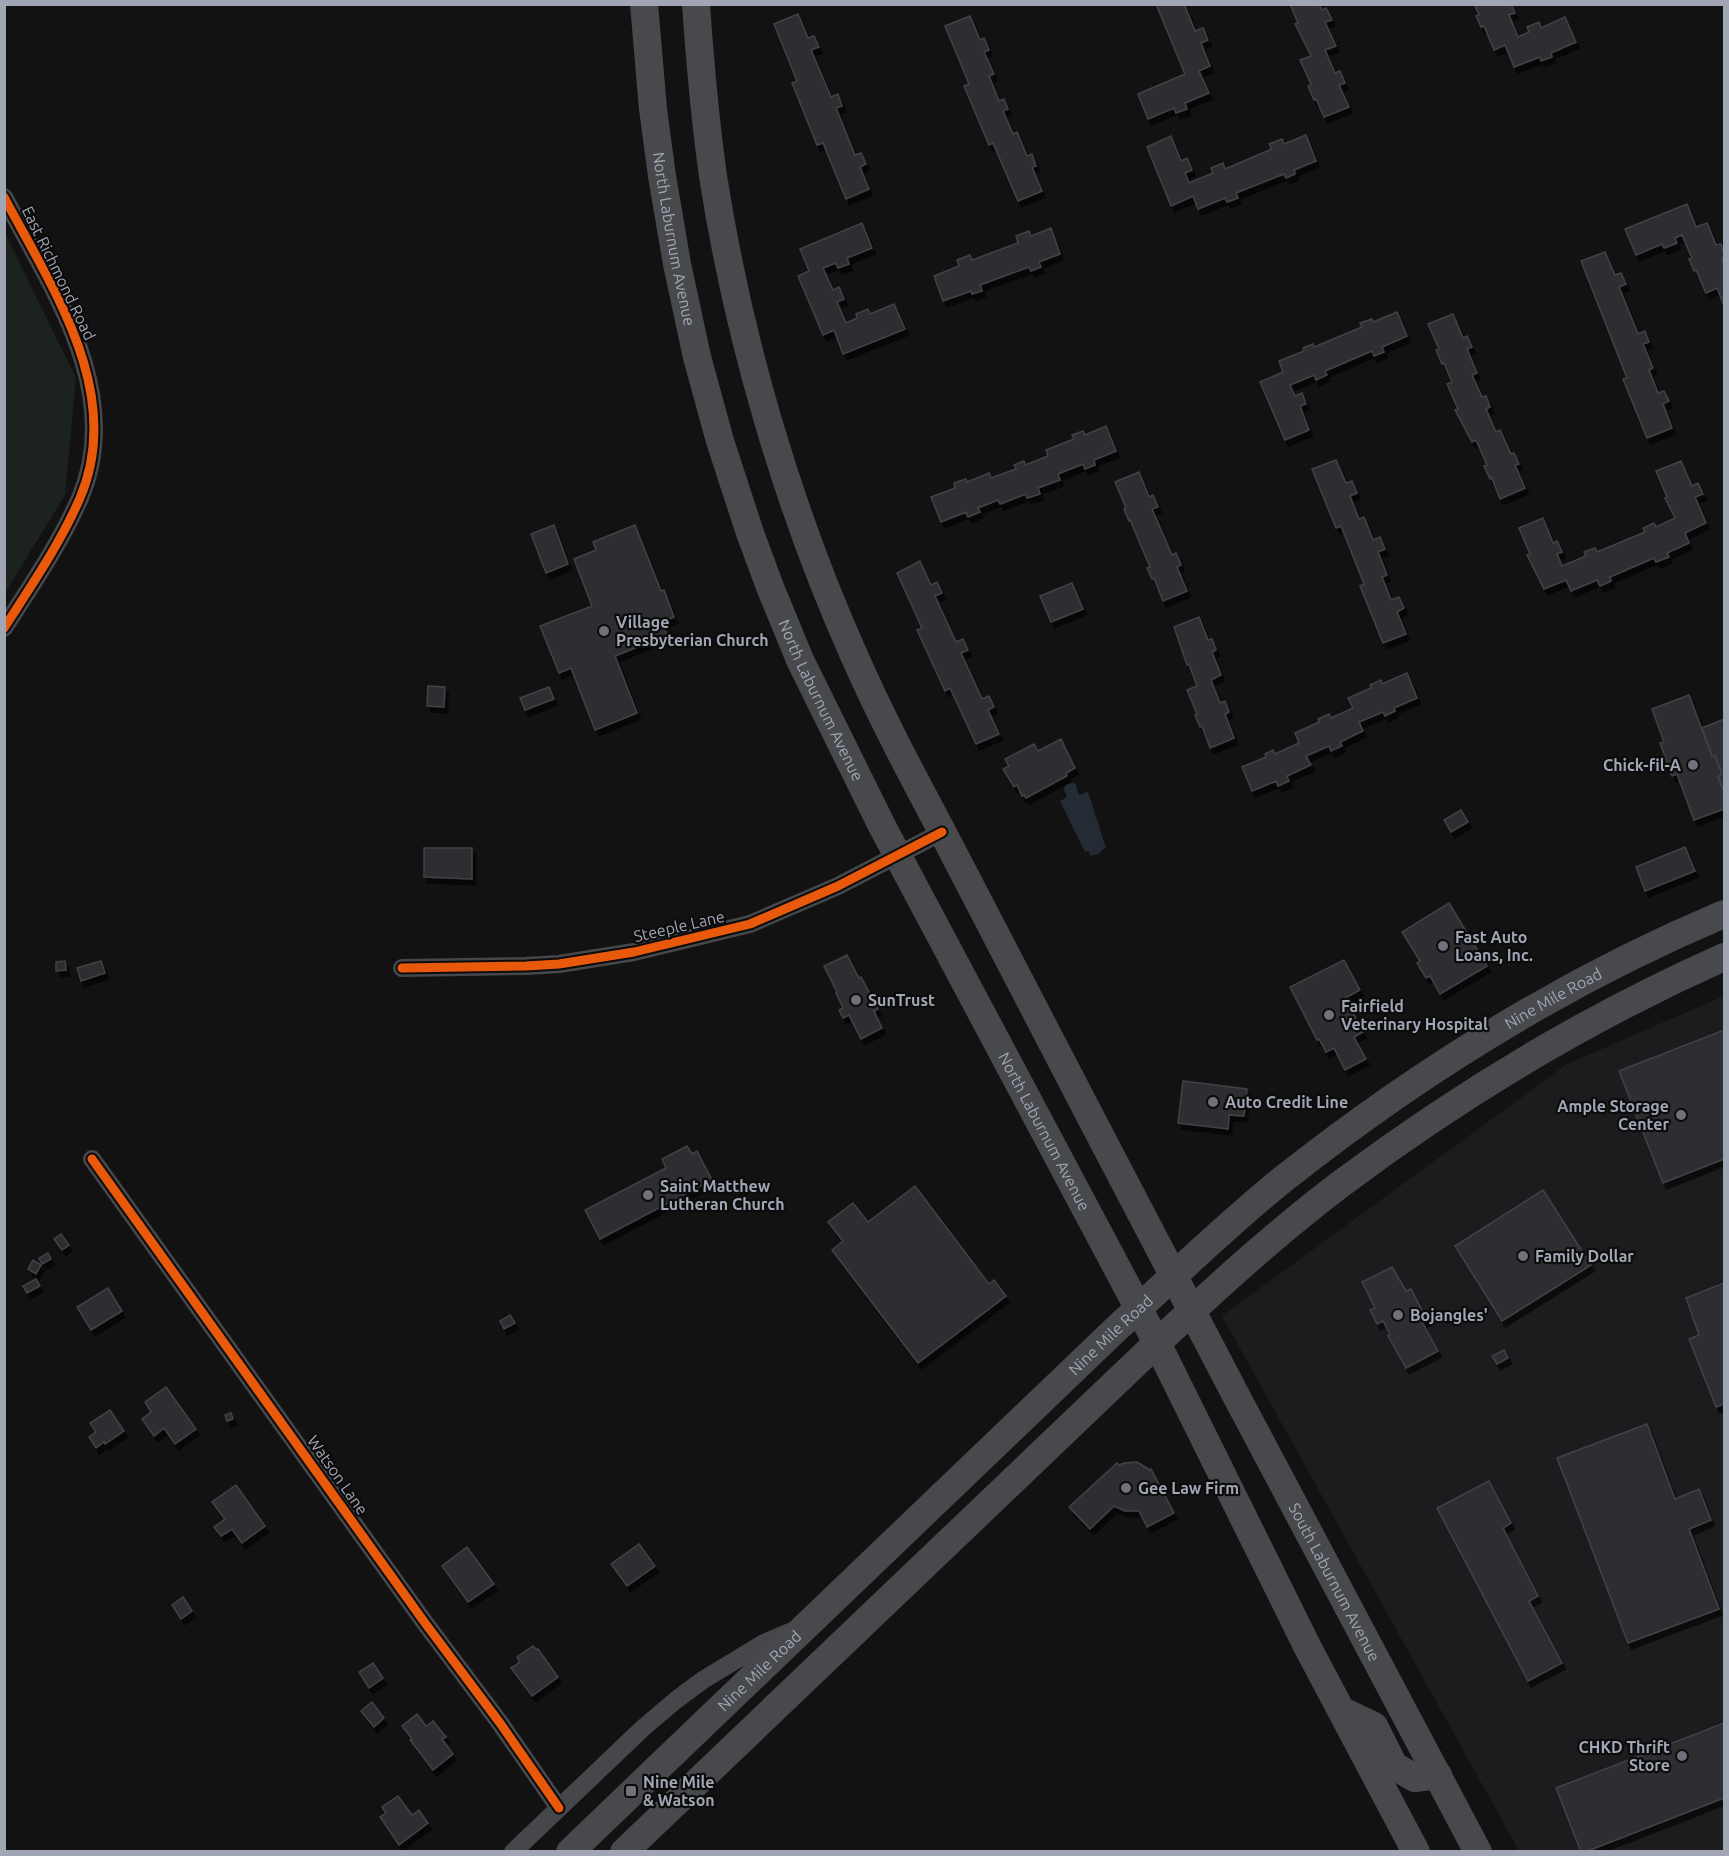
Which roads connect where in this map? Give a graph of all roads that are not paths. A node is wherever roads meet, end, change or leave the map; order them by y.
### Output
1 (644, 4) edge
2 (696, 4) edge
3 (4, 197) edge
4 (4, 628) edge
5 (942, 832) junction
6 (898, 856) junction
7 (1725, 914) edge
8 (1725, 957) edge
9 (402, 968) dead end
10 (92, 1159) dead end
11 (1174, 1276) junction
12 (1138, 1310) junction
13 (1191, 1311) junction
14 (1157, 1343) junction
15 (810, 1623) junction
16 (1342, 1711) junction
17 (1438, 1775) junction
18 (559, 1808) junction
19 (513, 1851) edge
20 (570, 1851) edge
21 (624, 1851) edge
22 (1416, 1851) edge
23 (1478, 1851) edge

1 - 6 main road, North Laburnum Avenue
2 - 5 main road
3 - 4 street, East Richmond Road
5 - 6 street, Steeple Lane
5 - 11 main road
6 - 9 street, Steeple Lane
6 - 12 main road, North Laburnum Avenue
7 - 11 main road, Nine Mile Road
8 - 13 main road
10 - 18 street, Watson Lane
11 - 12 main road, Nine Mile Road
11 - 13 main road, South Laburnum Avenue
12 - 14 main road, North Laburnum Avenue
12 - 15 main road, Nine Mile Road
13 - 14 main road
13 - 17 main road, South Laburnum Avenue
14 - 16 main road
14 - 21 main road
15 - 18 street
15 - 20 main road, Nine Mile Road
16 - 17 main road
16 - 22 main road
17 - 23 main road, South Laburnum Avenue
18 - 19 street

